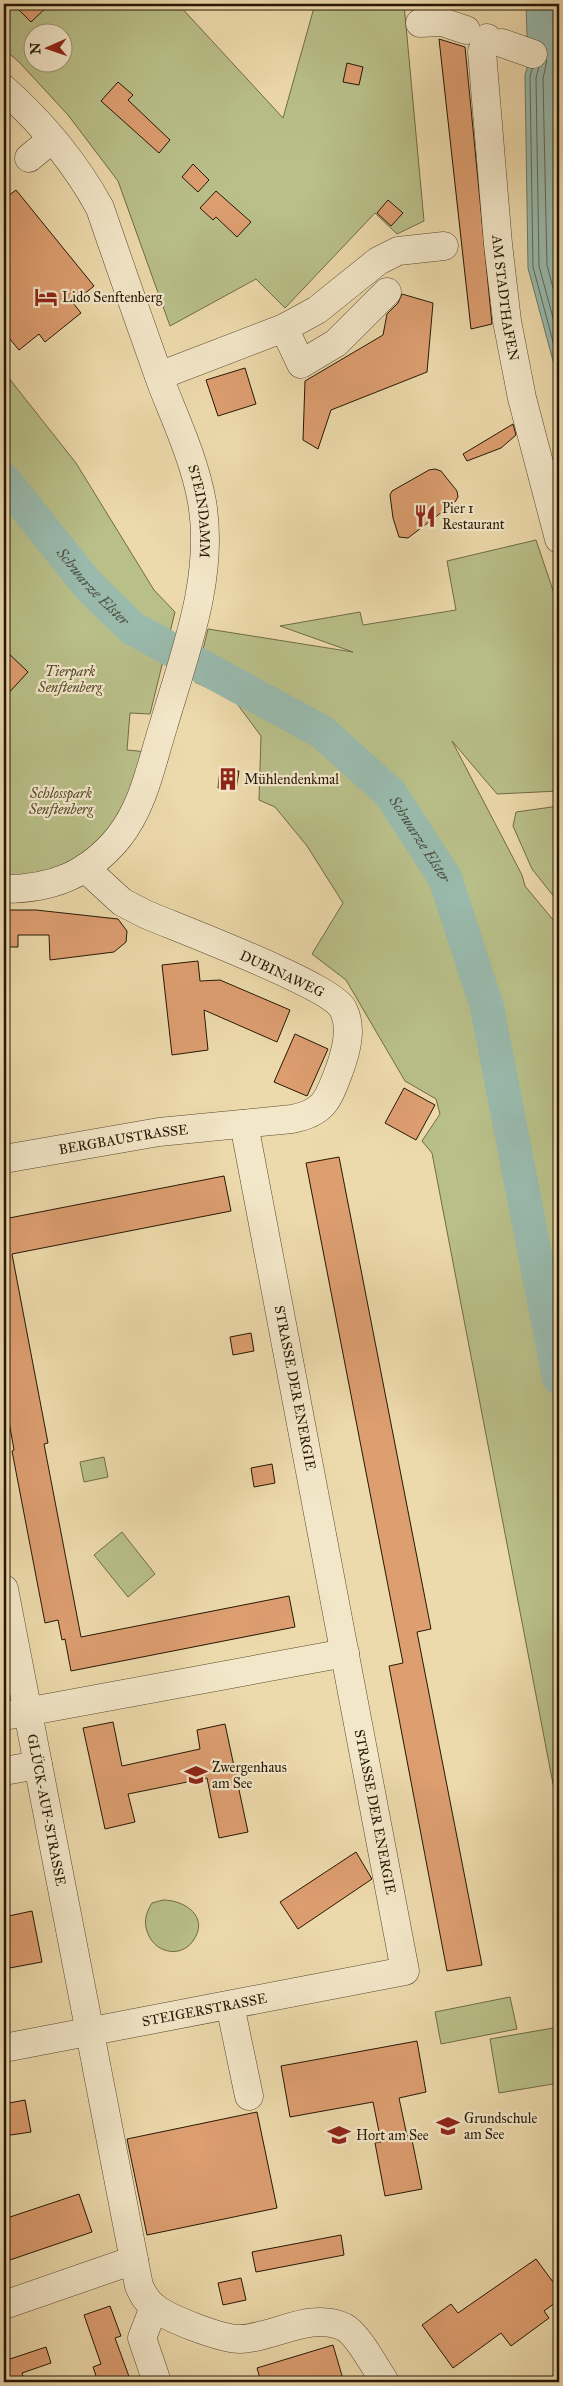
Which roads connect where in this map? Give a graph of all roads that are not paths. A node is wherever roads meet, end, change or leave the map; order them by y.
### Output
1 (420, 23) dead end
2 (484, 41) junction
3 (533, 54) dead end
4 (4, 89) edge
5 (52, 139) junction
6 (29, 158) dead end
7 (444, 246) dead end
8 (387, 292) dead end
9 (284, 328) junction
10 (159, 376) junction
11 (559, 539) edge
12 (85, 868) junction
13 (4, 889) edge
14 (244, 1124) junction
15 (4, 1159) edge
16 (4, 1589) edge
17 (345, 1653) junction
18 (16, 1714) edge
19 (38, 1765) junction
20 (4, 1772) edge
21 (405, 1971) joint
22 (230, 2005) junction
23 (89, 2032) junction
24 (4, 2048) edge
25 (249, 2096) dead end
26 (134, 2260) junction
27 (4, 2305) edge
28 (154, 2307) junction
29 (157, 2382) edge
30 (385, 2382) edge

1 - 2 street
2 - 3 street
2 - 11 street, AM STADTHAFEN
4 - 5 street, STEINDAMM
5 - 6 street
5 - 10 street, STEINDAMM
7 - 9 street
8 - 9 street
9 - 10 street
10 - 12 street, STEINDAMM
12 - 13 street, STEINDAMM
12 - 14 street, DUBINAWEG
14 - 15 street, BERGBAUSTRASSE
14 - 17 street, STRASSE DER ENERGIE
16 - 18 street, GLÜCK-AUF-STRASSE
17 - 18 street
17 - 21 street, STRASSE DER ENERGIE
18 - 19 street, GLÜCK-AUF-STRASSE
19 - 20 street
19 - 23 street, GLÜCK-AUF-STRASSE
21 - 22 street, STEIGERSTRASSE
22 - 23 street, STEIGERSTRASSE
22 - 25 street
23 - 24 street, STEIGERSTRASSE
23 - 26 street, GLÜCK-AUF-STRASSE
26 - 27 street
26 - 28 street, GLÜCK-AUF-STRASSE
28 - 29 street
28 - 30 street

